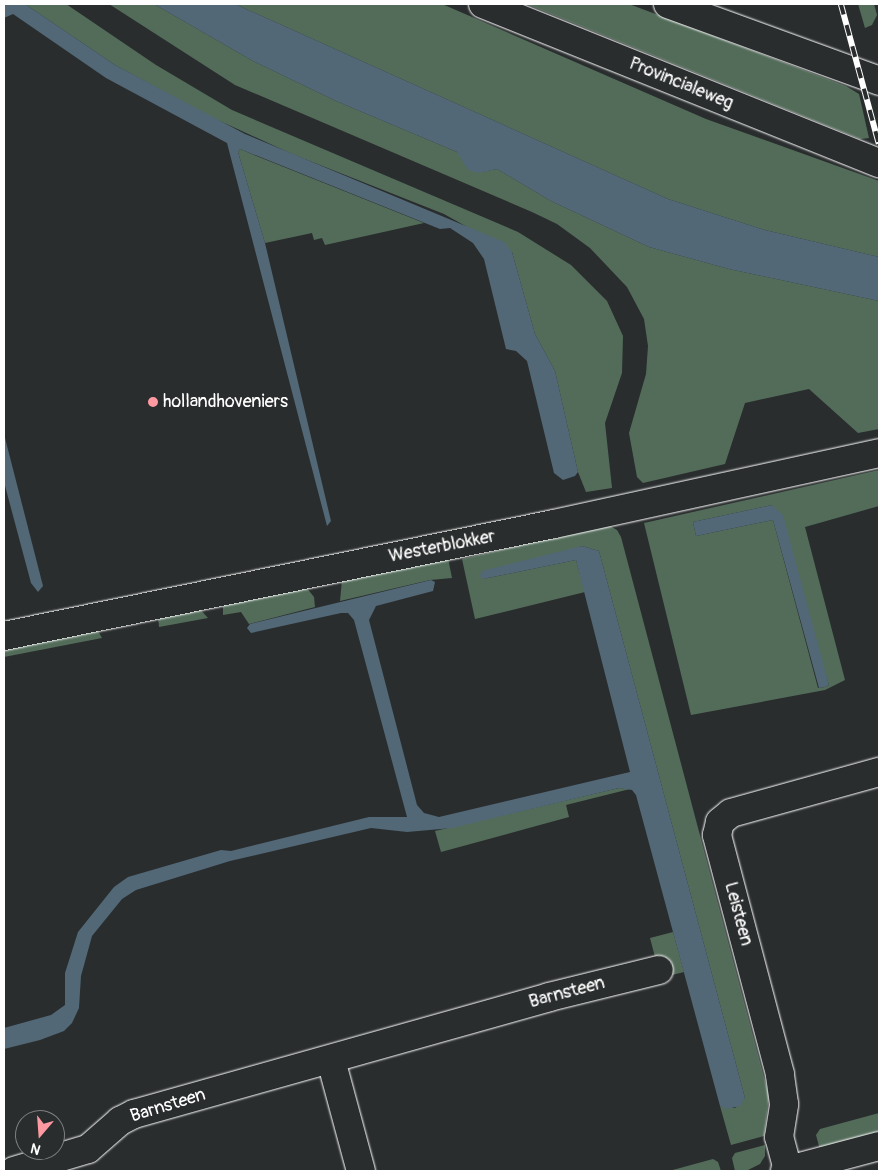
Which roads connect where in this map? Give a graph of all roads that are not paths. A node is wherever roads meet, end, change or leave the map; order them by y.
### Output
1 (483, 4) edge
2 (668, 4) edge
3 (879, 81) edge
4 (879, 163) edge
5 (879, 453) edge
6 (4, 636) edge
7 (879, 772) edge
8 (658, 970) dead end
9 (331, 1060) junction
10 (879, 1146) edge
11 (14, 1171) edge
12 (361, 1171) edge
13 (786, 1171) edge

1 - 4 street, Provincialeweg
2 - 3 street
5 - 6 street, Westerblokker
7 - 13 street, Leisteen
8 - 9 street, Barnsteen
9 - 11 street, Barnsteen
9 - 12 street
10 - 13 street

